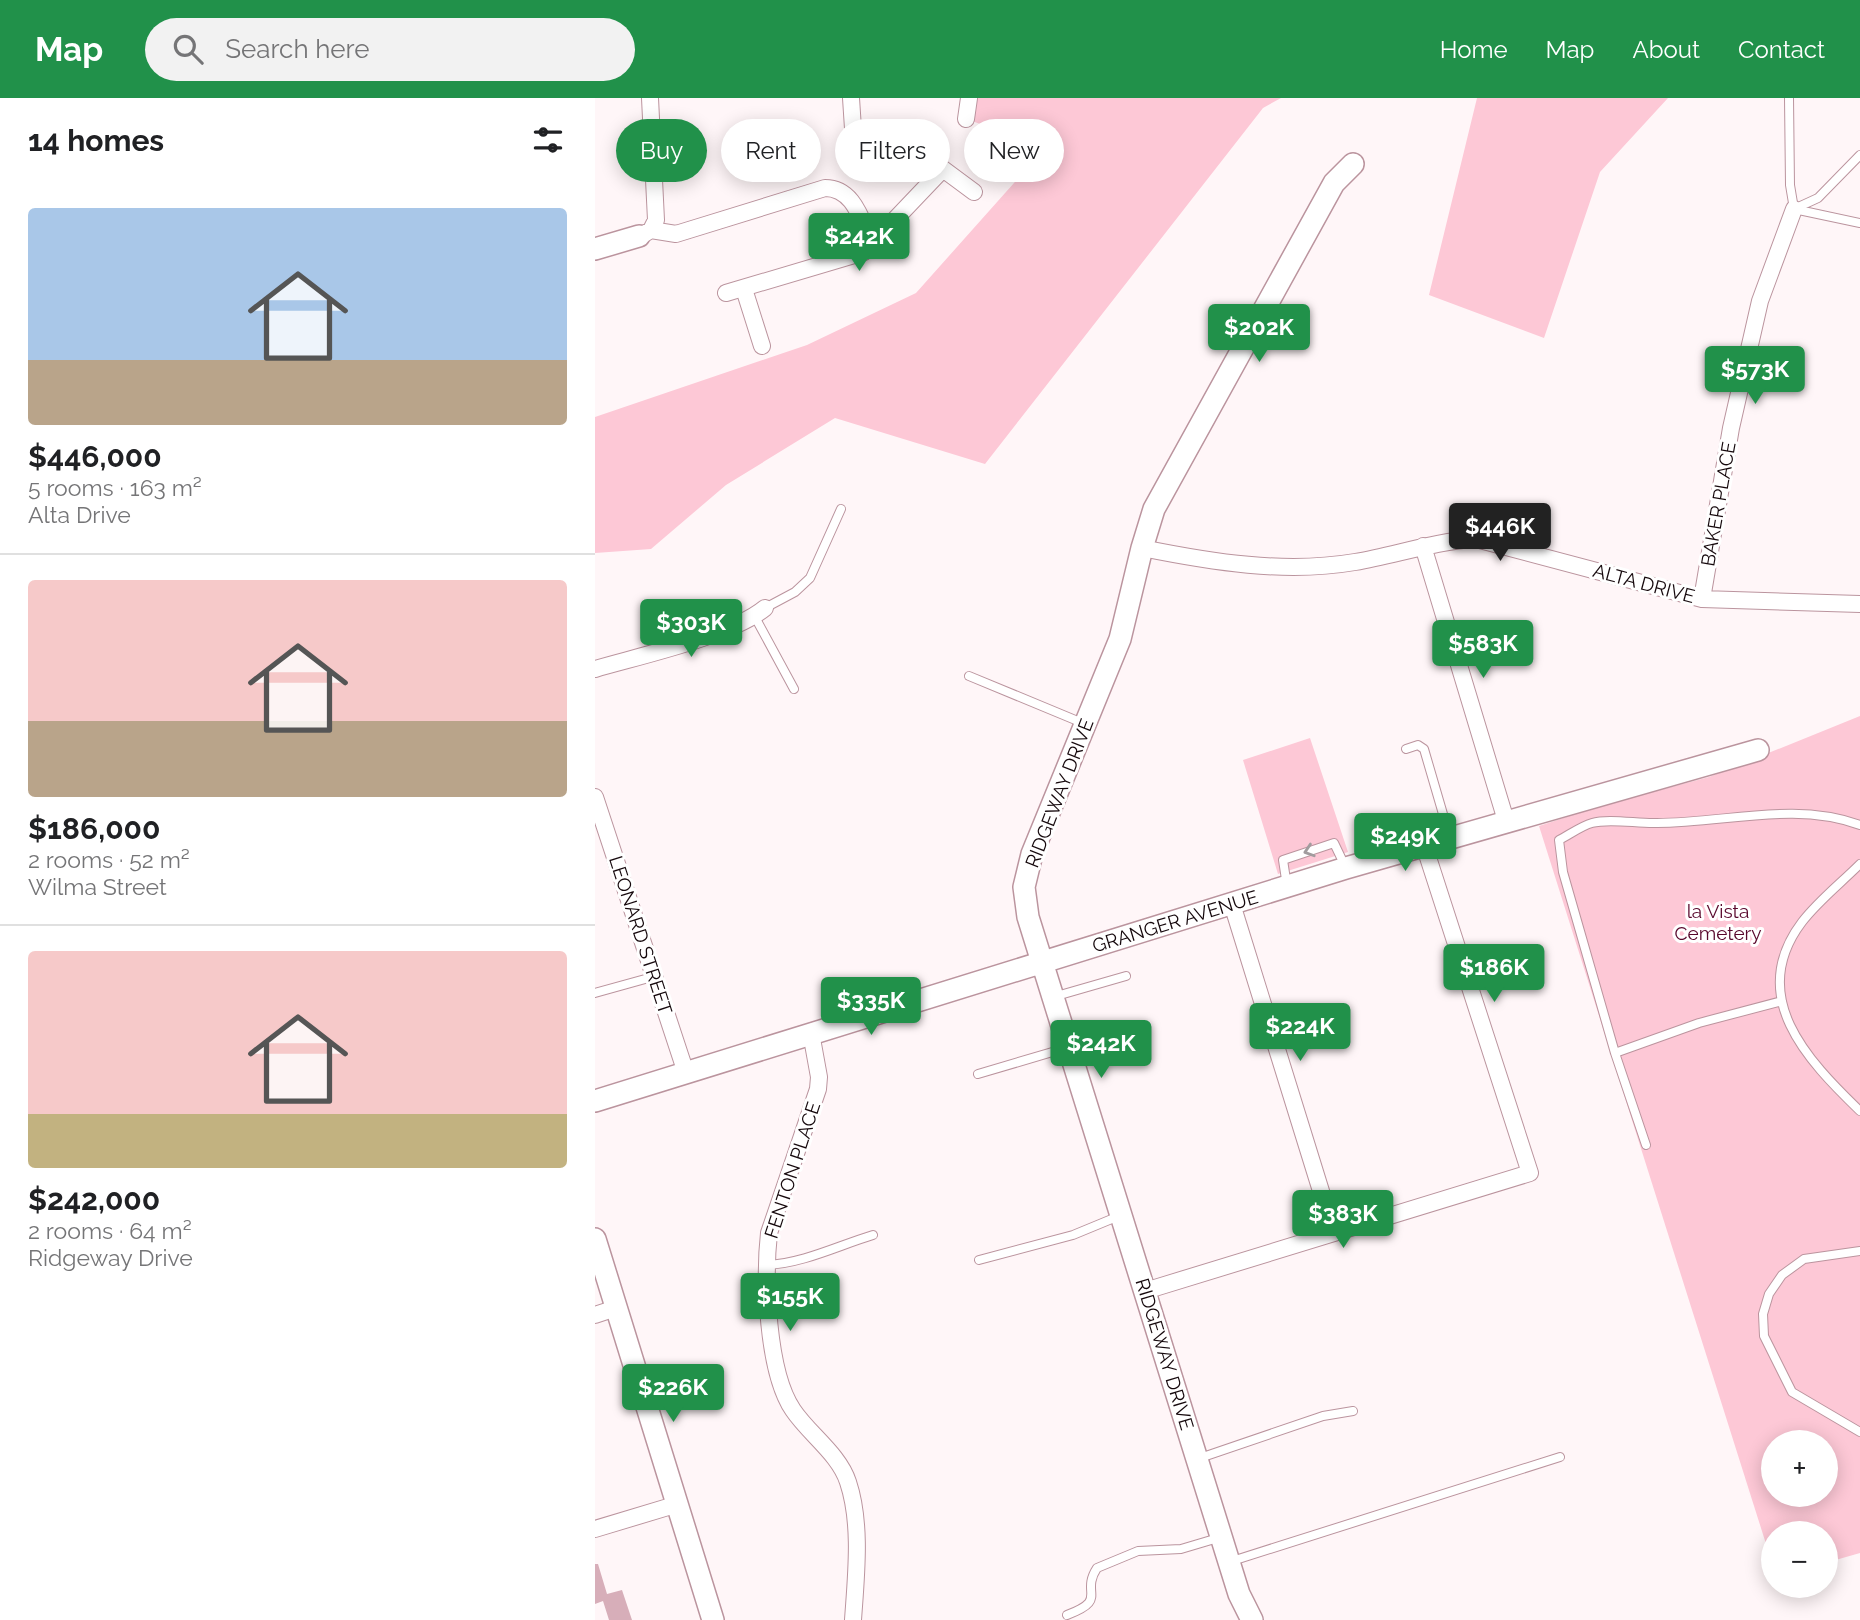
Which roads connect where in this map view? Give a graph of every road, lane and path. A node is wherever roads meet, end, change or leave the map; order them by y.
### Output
1 (650, 98) edge
2 (851, 98) edge
3 (969, 98) edge
4 (1789, 98) edge
5 (852, 119) edge
6 (967, 119) dead end
7 (1860, 155) edge
8 (1353, 164) dead end
9 (974, 192) dead end
10 (1794, 209) junction
11 (1860, 223) edge
12 (645, 233) junction
13 (873, 244) junction
14 (595, 249) edge
15 (744, 289) junction
16 (726, 293) dead end
17 (762, 346) dead end
18 (841, 509) dead end
19 (1423, 546) junction
20 (1142, 548) junction
21 (1702, 599) junction
22 (1860, 604) edge
23 (760, 612) junction
24 (595, 669) edge
25 (969, 676) dead end
26 (794, 689) dead end
27 (1085, 724) junction
28 (1406, 749) dead end
29 (1758, 750) dead end
30 (595, 797) edge
31 (1507, 824) junction
32 (1860, 825) edge
33 (1450, 838) junction
34 (1424, 845) junction
35 (1860, 864) edge
36 (1232, 904) junction
37 (1042, 961) junction
38 (656, 975) junction
39 (1126, 976) dead end
40 (595, 993) edge
41 (1053, 997) junction
42 (1782, 1001) junction
43 (811, 1033) junction
44 (1069, 1047) junction
45 (1615, 1053) junction
46 (686, 1073) junction
47 (978, 1074) dead end
48 (595, 1101) edge
49 (1860, 1111) edge
50 (1646, 1145) dead end
51 (1122, 1215) junction
52 (1334, 1233) junction
53 (873, 1236) dead end
54 (595, 1239) edge
55 (1860, 1251) edge
56 (979, 1260) dead end
57 (767, 1265) junction
58 (1145, 1291) junction
59 (616, 1308) junction
60 (595, 1315) edge
61 (1353, 1411) dead end
62 (1860, 1432) edge
63 (1560, 1457) dead end
64 (1197, 1459) junction
65 (678, 1504) junction
66 (595, 1529) edge
67 (1221, 1537) junction
68 (1229, 1562) junction
69 (1067, 1615) dead end
70 (713, 1620) edge
71 (853, 1620) edge
72 (1252, 1620) edge

1 - 12 street
2 - 5 street
3 - 6 street
4 - 10 lane
7 - 10 lane
8 - 20 street, RIDGEWAY DRIVE
9 - 13 street
10 - 11 lane
10 - 21 street, BAKER PLACE
12 - 13 street
12 - 14 street
13 - 15 street
15 - 16 street
15 - 17 street
18 - 23 lane
19 - 20 street, ALTA DRIVE
19 - 21 street, ALTA DRIVE
19 - 31 street
20 - 27 street, RIDGEWAY DRIVE
21 - 22 street, ALTA DRIVE
23 - 24 street
23 - 26 lane
25 - 27 lane
27 - 37 street, RIDGEWAY DRIVE
28 - 33 lane
29 - 31 street, GRANGER AVENUE
30 - 38 street, LEONARD STREET
31 - 33 street, GRANGER AVENUE
32 - 45 lane
33 - 34 street, GRANGER AVENUE
34 - 36 street, GRANGER AVENUE
34 - 52 street
35 - 42 lane
36 - 37 street, GRANGER AVENUE
36 - 52 street
37 - 41 street, RIDGEWAY DRIVE
37 - 43 street, GRANGER AVENUE
38 - 40 lane
38 - 46 street, LEONARD STREET
39 - 41 lane
41 - 44 street, RIDGEWAY DRIVE
42 - 45 lane
42 - 49 lane
43 - 46 street, GRANGER AVENUE
43 - 57 street, FENTON PLACE
44 - 47 lane
44 - 51 street, RIDGEWAY DRIVE
45 - 50 lane
46 - 48 street, GRANGER AVENUE
51 - 56 lane
51 - 58 street, RIDGEWAY DRIVE
52 - 58 street
53 - 57 lane
54 - 59 street
55 - 62 lane
57 - 71 street, FENTON PLACE
58 - 64 street, RIDGEWAY DRIVE
59 - 60 street
59 - 65 street
61 - 64 lane
63 - 68 lane
64 - 67 street, RIDGEWAY DRIVE
65 - 66 street
65 - 70 street
67 - 68 street, RIDGEWAY DRIVE
67 - 69 lane
68 - 72 street, RIDGEWAY DRIVE

